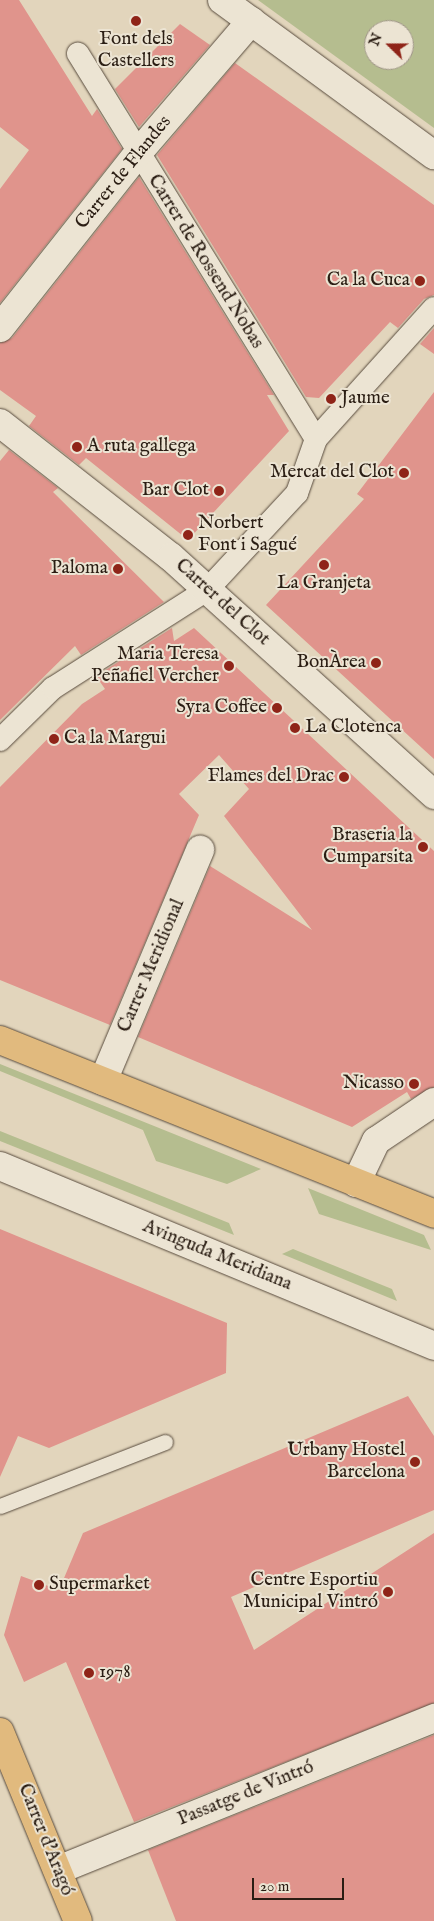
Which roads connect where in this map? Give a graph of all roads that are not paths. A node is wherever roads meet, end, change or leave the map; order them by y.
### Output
1 (222, 0) edge
2 (251, 20) junction
3 (78, 53) dead end
4 (138, 153) junction
5 (434, 155) edge
6 (434, 308) edge
7 (0, 328) edge
8 (0, 423) edge
9 (316, 439) junction
10 (207, 590) junction
11 (0, 740) edge
12 (434, 795) edge
13 (200, 850) dead end
14 (0, 1040) edge
15 (103, 1081) junction
16 (434, 1102) edge
17 (0, 1166) edge
18 (356, 1183) junction
19 (434, 1214) edge
20 (434, 1346) edge
21 (166, 1442) dead end
22 (0, 1506) edge
23 (434, 1718) edge
24 (0, 1732) edge
25 (58, 1870) junction
26 (78, 1921) edge

1 - 2 street
2 - 4 street, Carrer de Flandes
2 - 5 street
3 - 4 street, Carrer de Rossend Nobas
4 - 7 street, Carrer de Flandes
4 - 9 street, Carrer de Rossend Nobas
6 - 9 street
8 - 10 street, Carrer del Clot
9 - 10 street
10 - 11 street
10 - 12 street, Carrer del Clot
13 - 15 street, Carrer Meridional
14 - 15 main road
15 - 18 main road
16 - 18 street
17 - 20 street, Avinguda Meridiana
18 - 19 main road
21 - 22 lane
23 - 25 street, Passatge de Vintró
24 - 25 main road, Carrer d'Aragó
25 - 26 main road, Carrer d'Aragó

